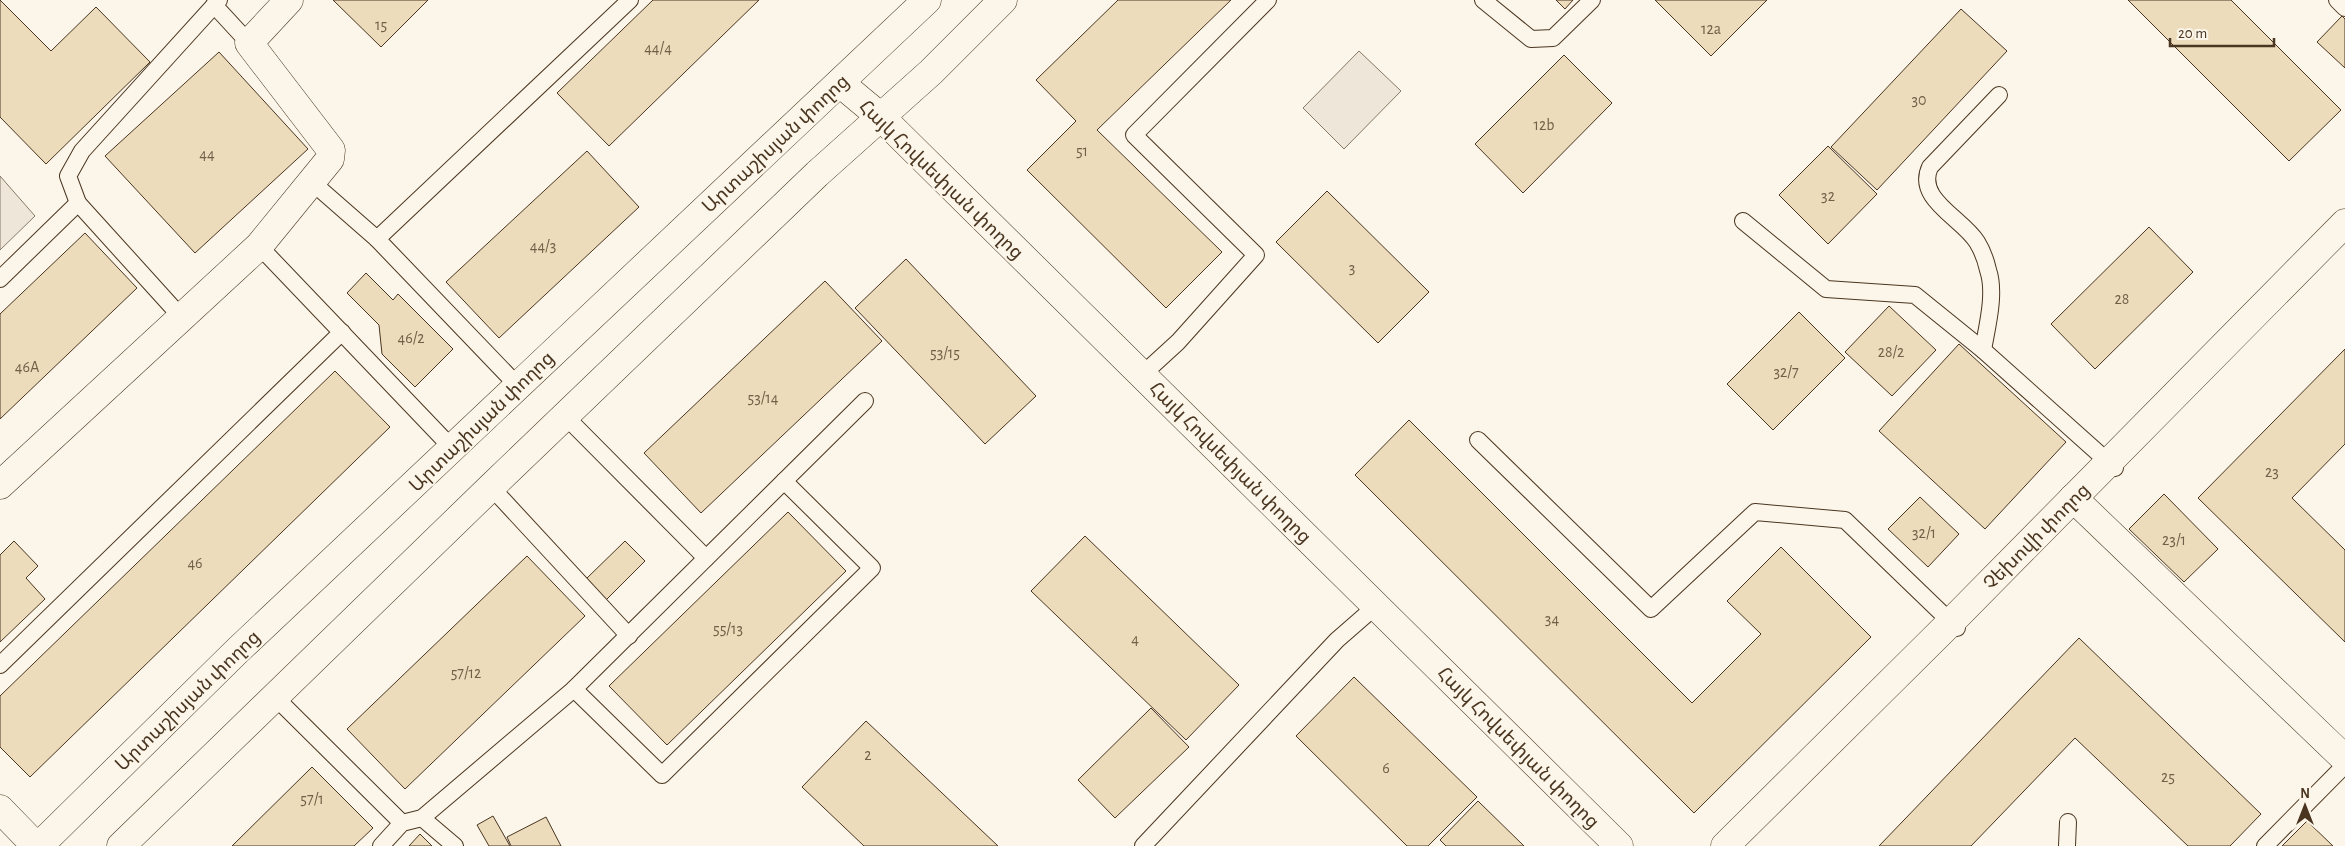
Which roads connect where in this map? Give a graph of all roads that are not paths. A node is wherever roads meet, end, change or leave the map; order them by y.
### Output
1 (289, 0) edge
2 (630, 0) edge
3 (927, 0) edge
4 (1004, 0) edge
5 (1268, 0) edge
6 (1483, 0) edge
7 (1592, 0) edge
8 (2337, 0) edge
9 (217, 3) edge
10 (2345, 8) edge
11 (249, 43) junction
12 (840, 83) junction
13 (1999, 95) dead end
14 (882, 118) junction
15 (313, 183) junction
16 (78, 204) junction
17 (1743, 221) dead end
18 (2345, 223) edge
19 (377, 239) junction
20 (2345, 241) edge
21 (259, 246) junction
22 (0, 279) edge
23 (183, 319) junction
24 (342, 332) junction
25 (1983, 350) junction
26 (1143, 374) junction
27 (518, 386) junction
28 (865, 401) dead end
29 (565, 416) junction
30 (1478, 440) dead end
31 (453, 449) junction
32 (2113, 466) junction
33 (784, 481) junction
34 (0, 485) edge
35 (491, 487) junction
36 (2077, 502) junction
37 (706, 558) junction
38 (1376, 606) junction
39 (1954, 626) junction
40 (629, 636) junction
41 (0, 665) edge
42 (574, 689) junction
43 (274, 696) junction
44 (2345, 760) edge
45 (2345, 765) edge
46 (0, 809) edge
47 (422, 818) junction
48 (2068, 822) dead end
49 (402, 823) junction
50 (38, 846) edge
51 (121, 846) edge
52 (381, 846) edge
53 (455, 846) edge
54 (1143, 846) edge
55 (1619, 846) edge
56 (1726, 846) edge
57 (1749, 846) edge
58 (2067, 846) edge
59 (2265, 846) edge

1 - 11 street
2 - 19 lane
3 - 12 street, Արտաշիսյան փողոց
4 - 14 street
5 - 26 lane
6 - 7 lane
8 - 10 lane
9 - 11 lane
9 - 16 lane
11 - 15 street
12 - 14 street, Հայկ Հովսեփյան փողոց
12 - 27 street, Արտաշիսյան փողոց
13 - 25 lane
14 - 26 street, Հայկ Հովսեփյան փողոց
14 - 29 street
15 - 19 lane
15 - 21 street
16 - 22 lane
16 - 23 lane
17 - 25 lane
18 - 32 street, Չեխովի փողոց
19 - 27 lane
20 - 32 street, Չեխովի փողոց
21 - 23 street
21 - 24 lane
23 - 34 street
24 - 31 lane
24 - 41 lane
25 - 32 lane
26 - 38 street, Հայկ Հովսեփյան փողոց
27 - 31 street, Արտաշիսյան փողոց
28 - 33 lane
29 - 35 street
29 - 37 lane
30 - 39 lane
31 - 50 street, Արտաշիսյան փողոց
32 - 36 street, Չեխովի փողոց
33 - 37 lane
33 - 42 lane
35 - 40 lane
35 - 43 street
36 - 39 street, Չեխովի փողոց
36 - 44 street
37 - 40 lane
38 - 54 lane
38 - 55 street, Հայկ Հովսեփյան փողոց
39 - 56 street, Չեխովի փողոց
39 - 57 street, Չեխովի փողոց
40 - 42 lane
42 - 47 lane
43 - 49 lane
43 - 51 street
45 - 59 lane
46 - 50 street
47 - 49 lane
47 - 53 lane
48 - 58 lane
49 - 52 lane

